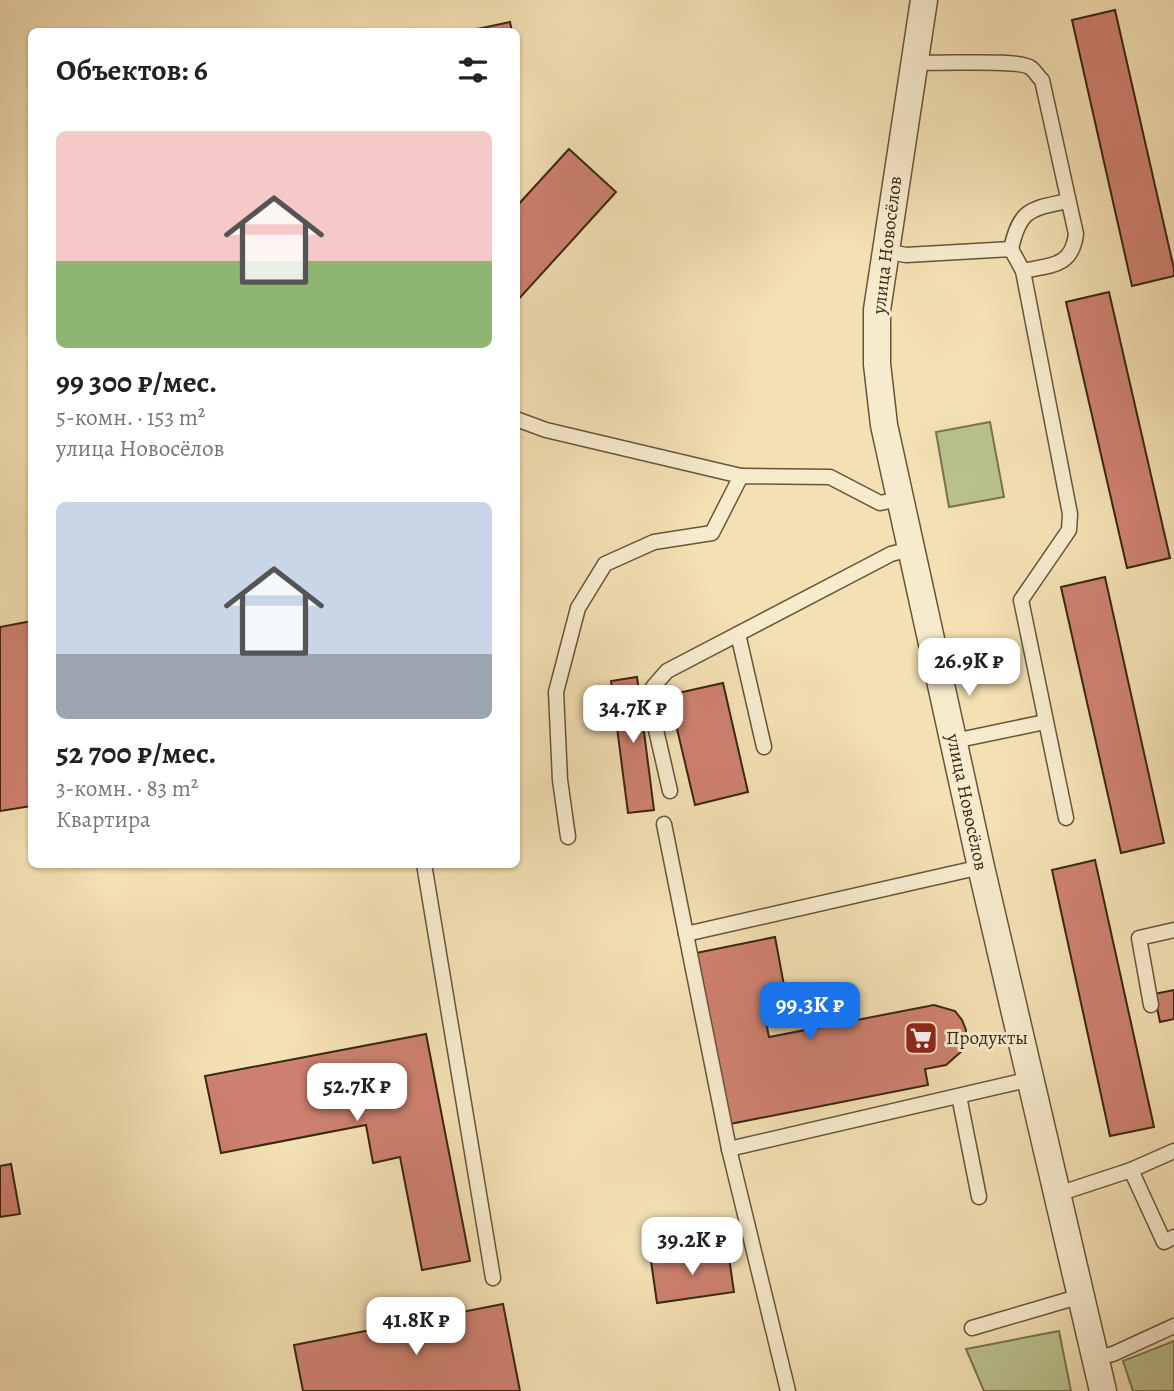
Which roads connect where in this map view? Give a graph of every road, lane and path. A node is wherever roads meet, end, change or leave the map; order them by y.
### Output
1 (923, 0) edge
2 (914, 62) junction
3 (1068, 201) junction
4 (1011, 249) junction
5 (884, 251) junction
6 (1023, 271) junction
7 (520, 420) edge
8 (741, 476) junction
9 (899, 499) junction
10 (910, 549) junction
11 (738, 634) junction
12 (1045, 722) junction
13 (954, 741) junction
14 (764, 747) dead end
15 (670, 791) dead end
16 (1066, 818) dead end
17 (664, 824) dead end
18 (568, 837) dead end
19 (982, 867) junction
20 (425, 868) edge
21 (1174, 930) edge
22 (687, 934) junction
23 (1151, 1005) dead end
24 (1031, 1079) junction
25 (959, 1096) junction
26 (729, 1149) junction
27 (1174, 1151) edge
28 (1131, 1170) junction
29 (1058, 1194) junction
30 (979, 1197) dead end
31 (1174, 1237) edge
32 (493, 1278) dead end
33 (1082, 1296) junction
34 (1174, 1325) edge
35 (972, 1328) dead end
36 (1095, 1358) junction
37 (784, 1390) edge
38 (1103, 1391) edge

1 - 2 street, улица Новосёлов
2 - 3 lane
2 - 5 street, улица Новосёлов
3 - 4 lane
3 - 6 lane
4 - 5 lane
4 - 6 lane
5 - 9 street, улица Новосёлов
6 - 12 lane
7 - 8 lane
8 - 9 lane
8 - 18 lane
9 - 10 street, улица Новосёлов
10 - 11 lane
10 - 13 street, улица Новосёлов
11 - 14 lane
11 - 15 lane
12 - 13 lane
12 - 16 lane
13 - 19 street, улица Новосёлов
17 - 22 lane
19 - 22 lane
19 - 24 street, улица Новосёлов
20 - 32 lane
21 - 23 lane
22 - 26 lane
24 - 25 lane
24 - 29 street, улица Новосёлов
25 - 26 lane
25 - 30 lane
26 - 37 lane
27 - 28 lane
28 - 29 lane
28 - 31 lane
29 - 33 street, улица Новосёлов
33 - 35 lane
33 - 36 street, улица Новосёлов
34 - 36 lane
36 - 38 street, улица Новосёлов

